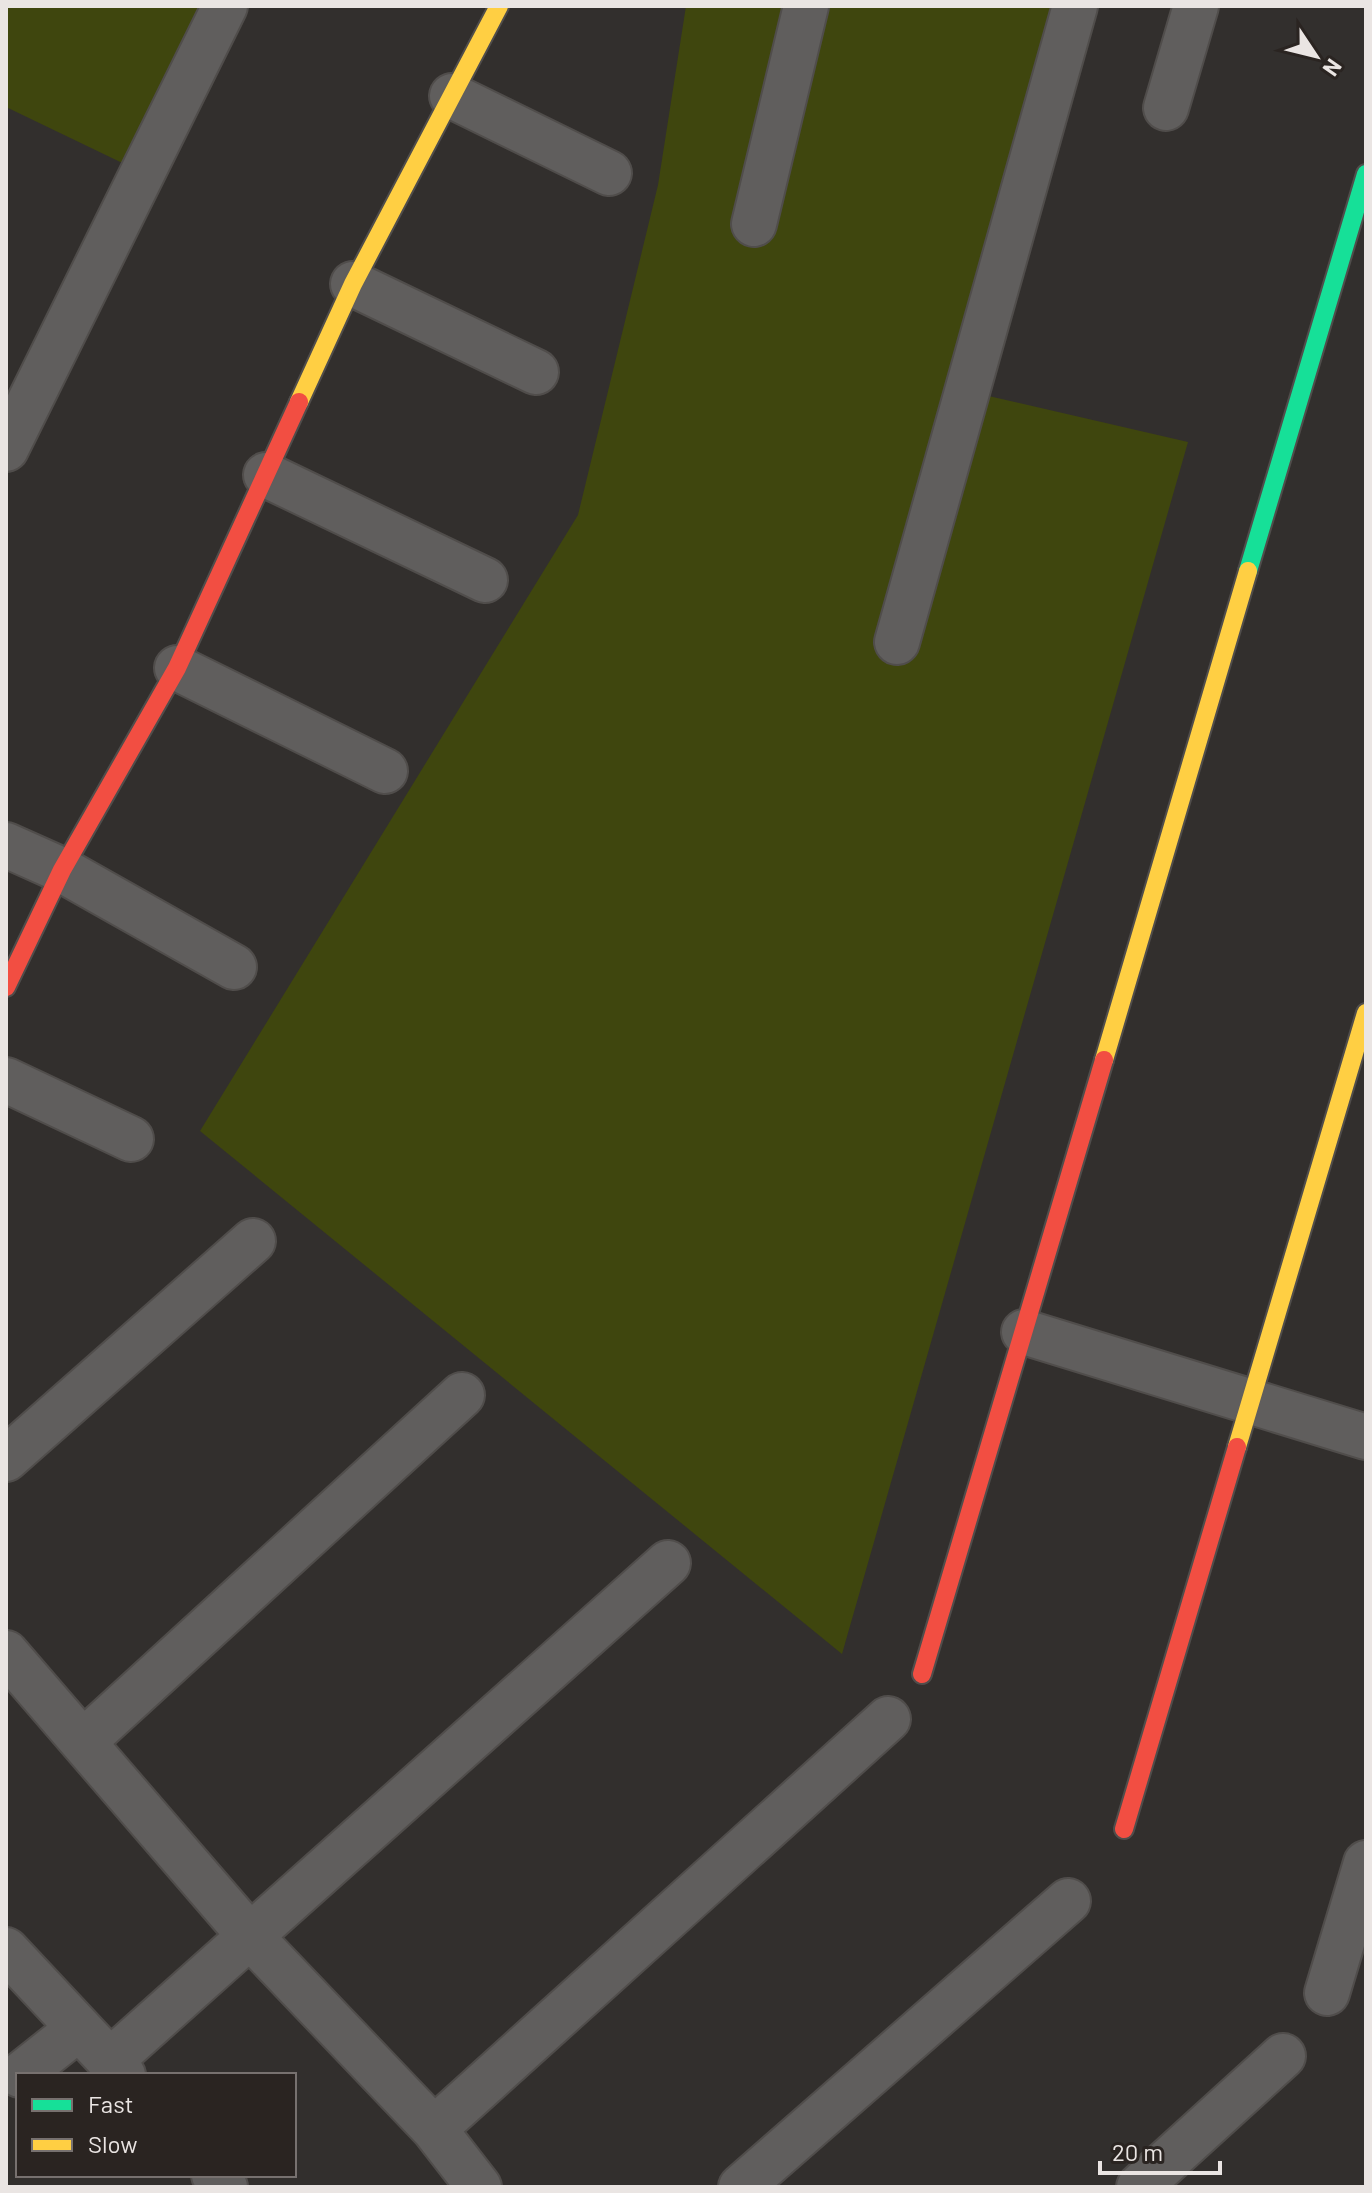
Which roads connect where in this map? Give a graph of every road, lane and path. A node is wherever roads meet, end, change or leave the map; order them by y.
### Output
1 (225, 6) edge
2 (499, 6) edge
3 (806, 6) edge
4 (1075, 6) edge
5 (1196, 6) edge
6 (452, 96) junction
7 (1166, 108) dead end
8 (609, 173) dead end
9 (1366, 174) edge
10 (754, 224) dead end
11 (1358, 230) edge
12 (353, 284) junction
13 (536, 372) dead end
14 (6, 449) edge
15 (266, 475) junction
16 (485, 580) dead end
17 (897, 642) dead end
18 (177, 668) junction
19 (385, 771) dead end
20 (6, 845) edge
21 (62, 870) junction
22 (234, 967) dead end
23 (6, 987) edge
24 (1366, 1013) edge
25 (6, 1080) edge
26 (131, 1139) dead end
27 (253, 1241) dead end
28 (1024, 1332) junction
29 (462, 1395) dead end
30 (1250, 1401) junction
31 (1366, 1437) edge
32 (6, 1459) edge
33 (668, 1563) dead end
34 (6, 1653) edge
35 (922, 1674) dead end
36 (888, 1719) dead end
37 (83, 1742) junction
38 (1124, 1829) dead end
39 (1366, 1863) edge
40 (1068, 1901) dead end
41 (249, 1935) junction
42 (6, 1950) edge
43 (1327, 1993) dead end
44 (78, 2029) junction
45 (1283, 2056) dead end
46 (116, 2068) edge
47 (23, 2073) edge
48 (434, 2129) junction
49 (479, 2187) edge
50 (741, 2187) edge
51 (1139, 2187) edge

1 - 14 street
2 - 6 street
3 - 10 street
4 - 17 street
5 - 7 street
6 - 8 street
6 - 12 street
9 - 11 street
11 - 28 street
12 - 13 street
12 - 15 street
15 - 16 street
15 - 18 street
18 - 19 street
18 - 21 street
20 - 21 street
21 - 22 street
21 - 23 street
24 - 30 street
25 - 26 street
27 - 32 street
28 - 30 street
28 - 35 street
29 - 37 street
30 - 31 street
30 - 38 street
33 - 41 street
34 - 37 street
36 - 48 street
37 - 41 street
39 - 43 street
40 - 50 street
41 - 46 street
41 - 48 street
42 - 44 street
44 - 46 street
44 - 47 street
45 - 51 street
48 - 49 street

